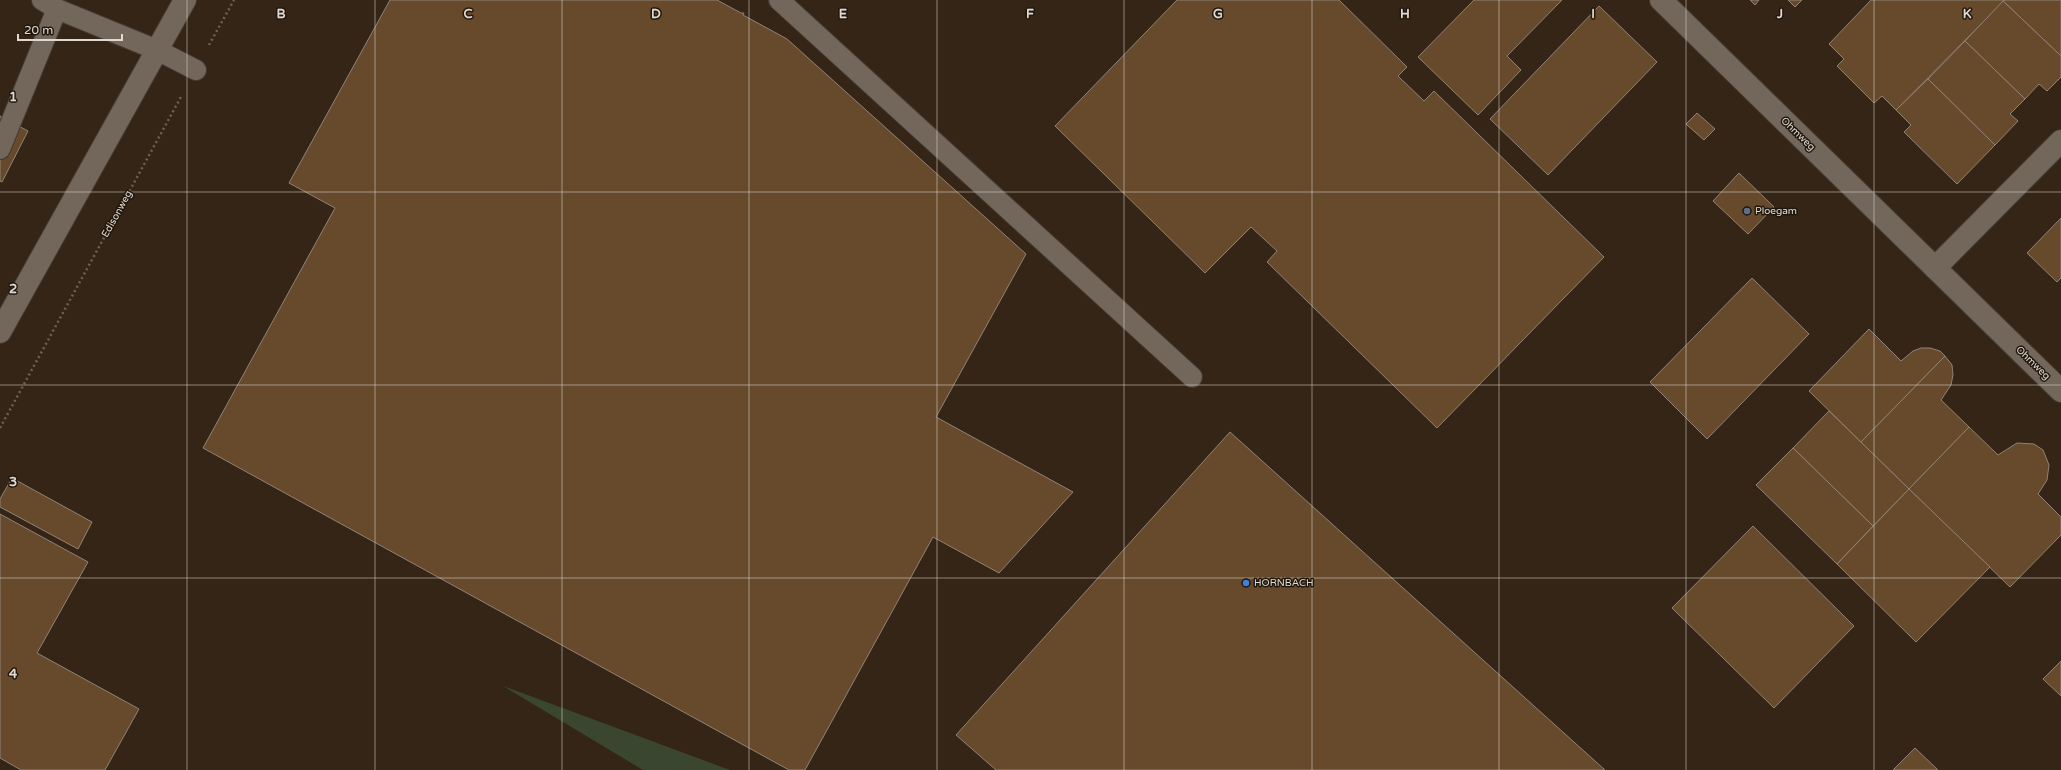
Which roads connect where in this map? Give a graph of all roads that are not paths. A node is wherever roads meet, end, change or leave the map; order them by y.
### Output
1 (184, 0) edge
2 (779, 0) edge
3 (1661, 0) edge
4 (50, 4) edge
5 (157, 50) junction
6 (196, 70) road end
7 (2061, 141) edge
8 (0, 149) edge
9 (1936, 268) junction
10 (0, 332) edge
11 (1192, 377) dead end
12 (2061, 391) edge

1 - 5 street
2 - 11 lane
3 - 9 street, Ohmweg
4 - 5 lane
4 - 8 lane
5 - 6 lane
5 - 10 street
7 - 9 street
9 - 12 street, Ohmweg

